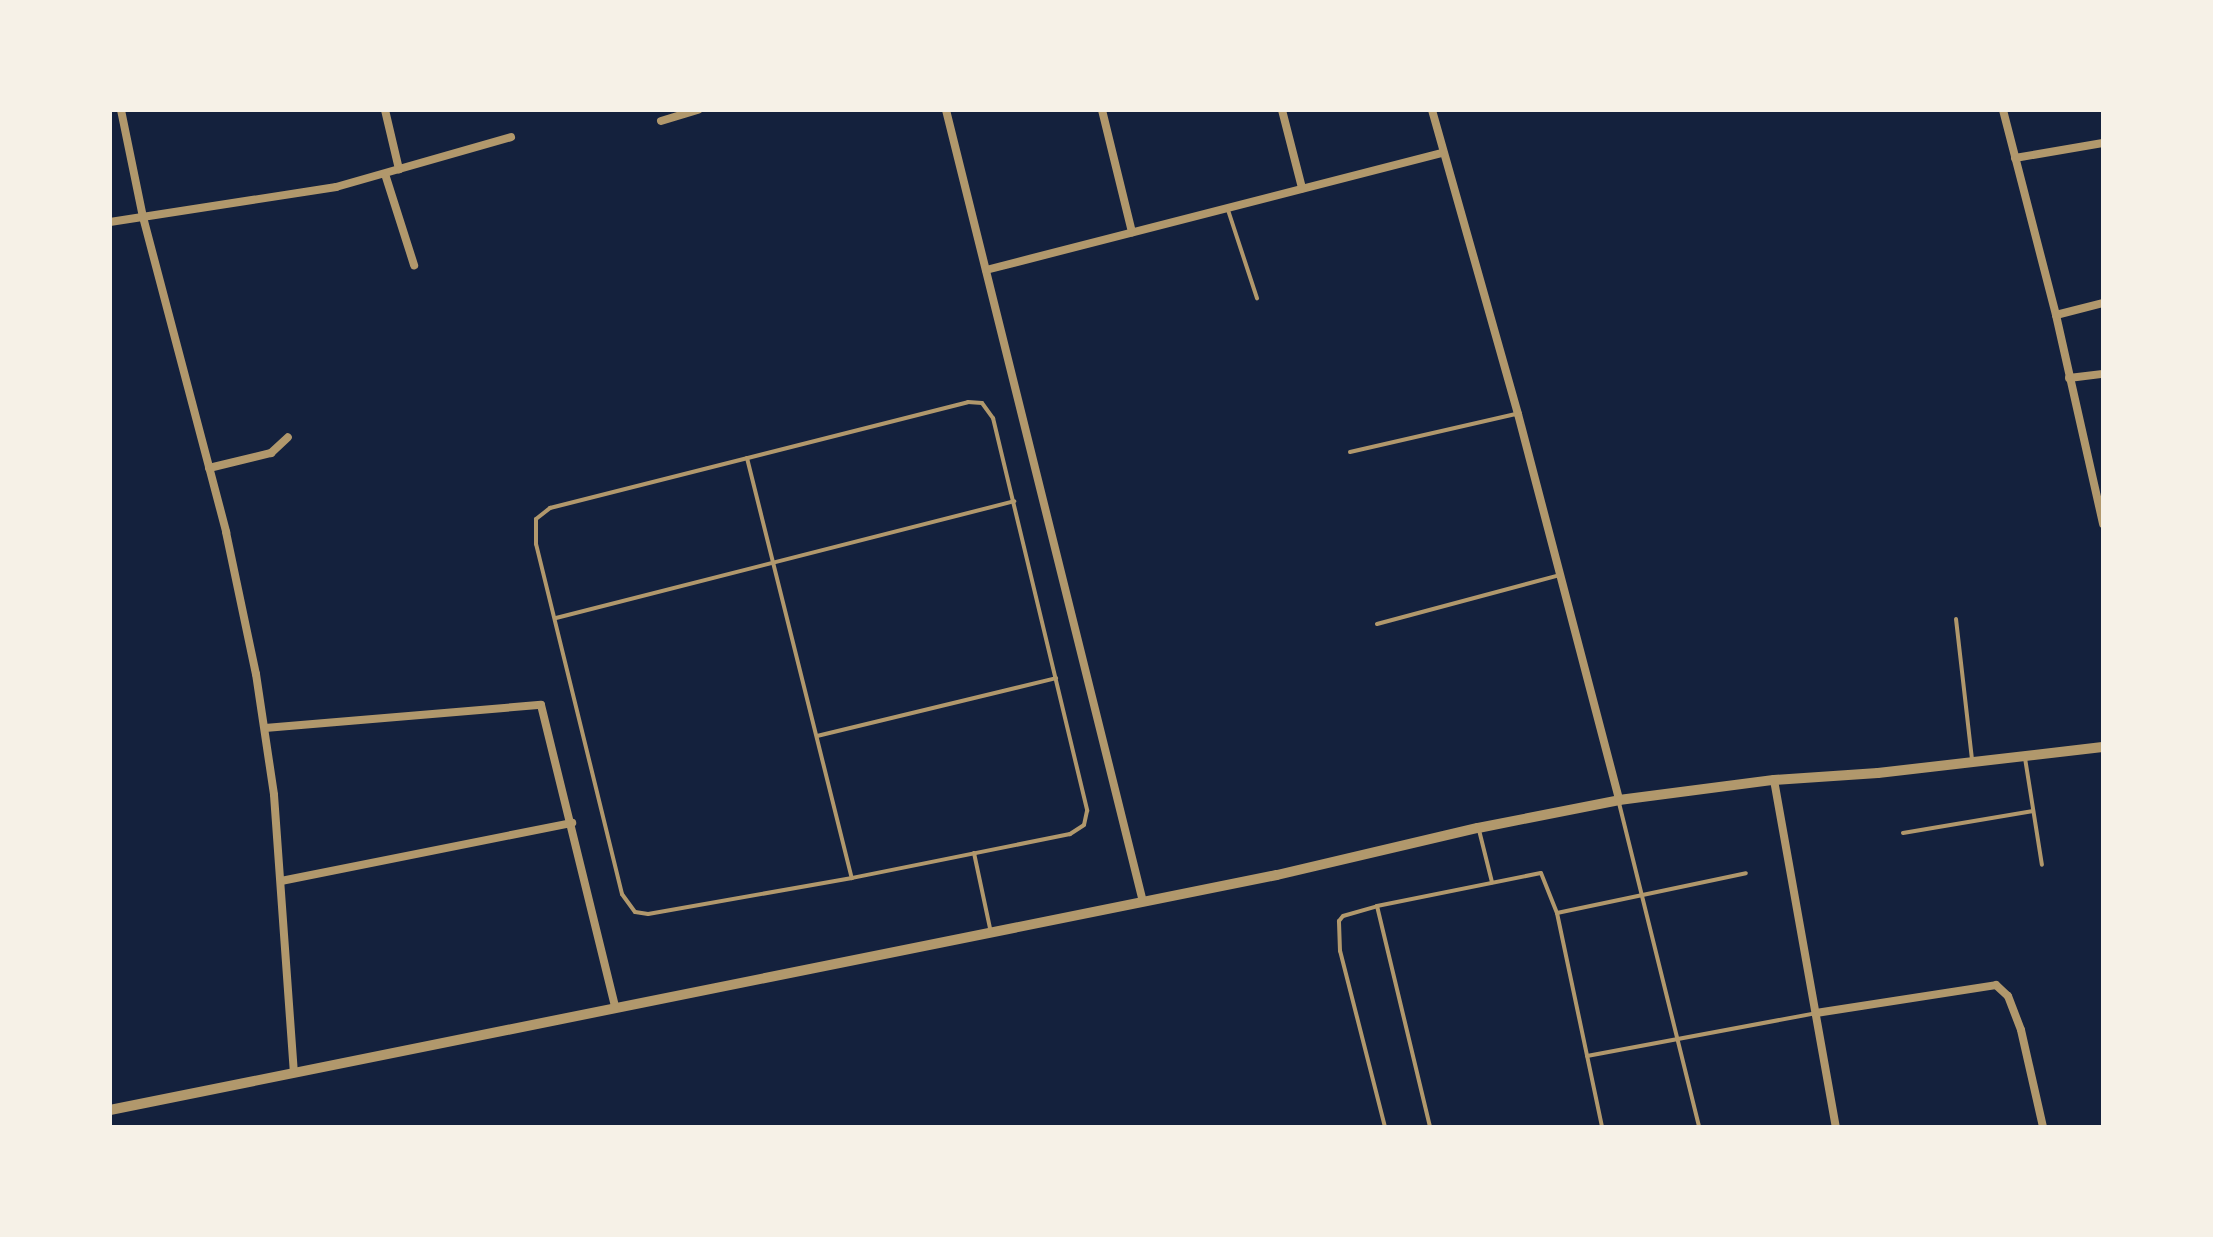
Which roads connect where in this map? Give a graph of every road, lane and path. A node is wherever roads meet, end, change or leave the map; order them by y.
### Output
1 (121, 110) edge
2 (385, 110) edge
3 (698, 110) edge
4 (946, 110) edge
5 (1102, 110) edge
6 (1282, 110) edge
7 (1432, 110) edge
8 (2003, 110) edge
9 (661, 121) dead end
10 (511, 137) dead end
11 (2103, 143) edge
12 (1443, 153) junction
13 (2015, 158) junction
14 (399, 169) junction
15 (385, 174) junction
16 (1302, 188) junction
17 (1227, 207) junction
18 (143, 217) junction
19 (110, 222) edge
20 (1132, 232) junction
21 (414, 265) dead end
22 (986, 270) junction
23 (1257, 298) dead end
24 (2103, 303) edge
25 (2056, 315) junction
26 (2103, 374) edge
27 (2069, 378) junction
28 (1518, 414) junction
29 (288, 437) dead end
30 (1350, 452) dead end
31 (747, 458) junction
32 (209, 468) junction
33 (2098, 486) edge
34 (1014, 501) junction
35 (2103, 524) edge
36 (773, 564) junction
37 (1560, 575) junction
38 (556, 618) junction
39 (1956, 619) dead end
40 (1377, 624) dead end
41 (1056, 678) junction
42 (265, 728) junction
43 (817, 736) junction
44 (2103, 747) edge
45 (2024, 756) junction
46 (1973, 762) junction
47 (1774, 780) junction
48 (1619, 800) junction
49 (2033, 811) junction
50 (572, 823) junction
51 (1478, 828) junction
52 (1903, 833) dead end
53 (974, 853) junction
54 (2042, 865) dead end
55 (1746, 873) dead end
56 (852, 878) junction
57 (281, 881) junction
58 (1492, 882) junction
59 (1645, 895) junction
60 (1143, 902) junction
61 (1377, 906) junction
62 (1557, 913) junction
63 (991, 934) junction
64 (615, 1006) junction
65 (1816, 1013) junction
66 (1677, 1037) junction
67 (1587, 1056) junction
68 (294, 1071) junction
69 (110, 1110) edge
70 (1385, 1127) edge
71 (1430, 1127) edge
72 (1602, 1127) edge
73 (1699, 1127) edge
74 (1836, 1127) edge
75 (2043, 1127) edge

1 - 18 street
2 - 14 street
3 - 9 street
4 - 22 street
5 - 20 street
6 - 16 street
7 - 12 street
8 - 13 street
10 - 14 street
11 - 13 street
12 - 16 street
12 - 28 street
13 - 25 street
14 - 15 street
15 - 18 street
15 - 21 street
16 - 17 street
17 - 20 street
17 - 23 lane
18 - 19 street
18 - 32 street
20 - 22 street
22 - 60 street
24 - 25 street
25 - 27 street
26 - 27 street
27 - 33 street
28 - 30 lane
28 - 37 street
29 - 32 street
31 - 34 lane
31 - 36 lane
31 - 38 lane
32 - 42 street
33 - 35 street
34 - 36 lane
34 - 41 lane
36 - 38 lane
36 - 43 lane
37 - 40 lane
37 - 48 street
38 - 56 lane
39 - 46 lane
41 - 43 lane
41 - 53 lane
42 - 50 street
42 - 57 street
43 - 56 lane
44 - 45 street
45 - 46 street
45 - 49 lane
46 - 47 street
47 - 48 street
47 - 65 street
48 - 51 street
48 - 59 lane
49 - 52 lane
49 - 54 lane
50 - 57 street
50 - 64 street
51 - 58 lane
51 - 60 street
53 - 56 lane
53 - 63 lane
55 - 59 lane
57 - 68 street
58 - 61 lane
58 - 62 lane
59 - 62 lane
59 - 66 lane
60 - 63 street
61 - 70 lane
61 - 71 lane
62 - 67 lane
63 - 64 street
64 - 68 street
65 - 66 lane
65 - 74 street
65 - 75 street
66 - 67 lane
66 - 73 lane
67 - 72 lane
68 - 69 street

